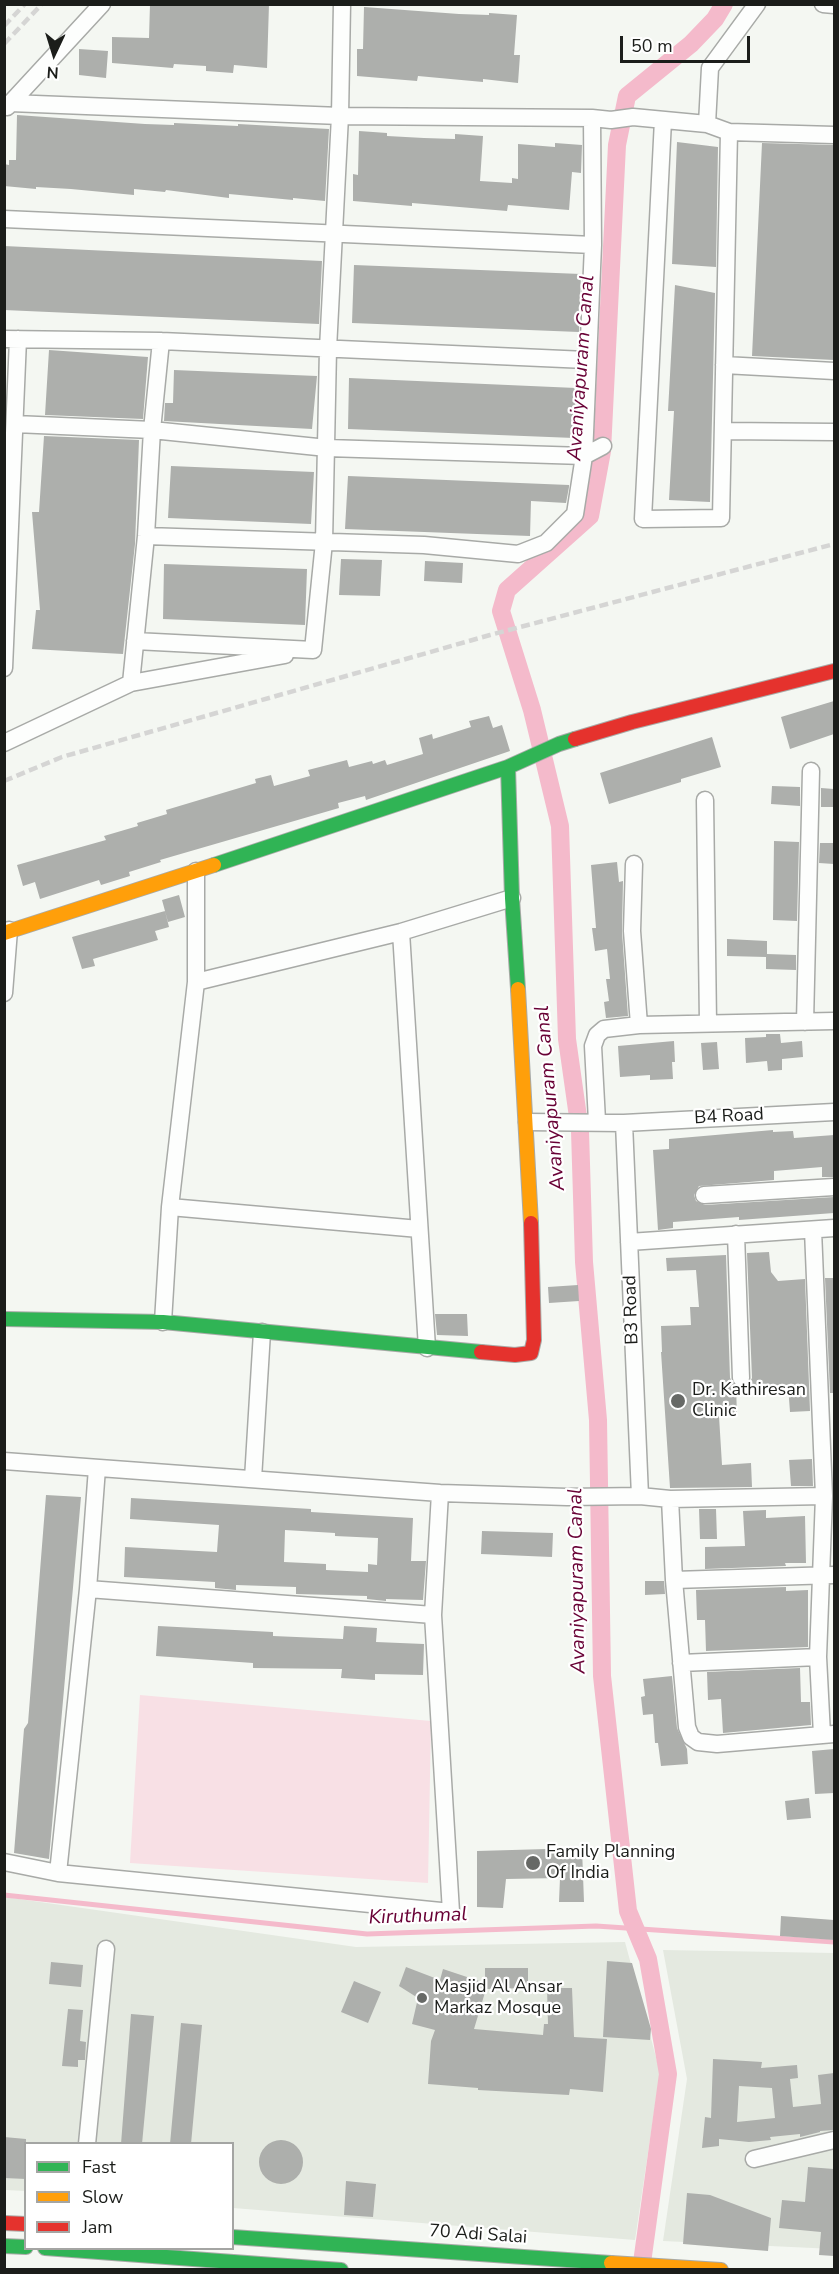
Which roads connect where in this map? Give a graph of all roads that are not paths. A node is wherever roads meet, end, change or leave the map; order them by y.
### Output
1 (102, 4) edge
2 (342, 4) edge
3 (757, 4) edge
4 (823, 4) edge
5 (834, 5) edge
6 (7, 106) edge
7 (340, 116) junction
8 (592, 118) junction
9 (663, 120) junction
10 (707, 124) junction
11 (729, 132) junction
12 (834, 135) edge
13 (4, 219) edge
14 (334, 234) junction
15 (593, 245) junction
16 (11, 339) edge
17 (161, 341) junction
18 (328, 349) junction
19 (586, 360) junction
20 (724, 365) junction
21 (834, 371) edge
22 (15, 424) junction
23 (152, 430) junction
24 (723, 431) junction
25 (834, 432) edge
26 (603, 446) dead end
27 (327, 447) junction
28 (584, 456) junction
29 (9, 473) edge
30 (146, 536) junction
31 (324, 542) junction
32 (5, 631) edge
33 (135, 641) junction
34 (313, 650) junction
35 (4, 668) edge
36 (834, 671) edge
37 (131, 682) junction
38 (4, 743) edge
39 (508, 767) junction
40 (811, 771) dead end
41 (705, 800) dead end
42 (634, 864) dead end
43 (196, 871) junction
44 (512, 898) junction
45 (7, 931) edge
46 (401, 932) junction
47 (196, 982) junction
48 (4, 993) edge
49 (834, 1021) edge
50 (805, 1022) junction
51 (708, 1023) junction
52 (639, 1025) junction
53 (834, 1112) edge
54 (595, 1121) junction
55 (527, 1122) junction
56 (624, 1123) junction
57 (834, 1187) edge
58 (704, 1195) dead end
59 (170, 1207) junction
60 (834, 1228) edge
61 (419, 1229) junction
62 (813, 1230) junction
63 (736, 1234) junction
64 (629, 1242) junction
65 (4, 1319) edge
66 (163, 1322) junction
67 (262, 1332) junction
68 (427, 1348) junction
69 (741, 1378) dead end
70 (4, 1461) edge
71 (97, 1468) junction
72 (253, 1479) junction
73 (440, 1493) junction
74 (640, 1496) junction
75 (824, 1496) junction
76 (670, 1499) junction
77 (828, 1574) edge
78 (674, 1580) junction
79 (88, 1589) junction
80 (433, 1615) junction
81 (818, 1657) junction
82 (681, 1664) junction
83 (828, 1734) edge
84 (4, 1862) edge
85 (58, 1873) junction
86 (106, 1949) dead end
87 (834, 2140) edge
88 (87, 2142) edge
89 (754, 2159) dead end
90 (4, 2223) edge
91 (24, 2224) edge
92 (234, 2237) edge
93 (4, 2246) edge
94 (24, 2247) edge
95 (72, 2250) edge
96 (196, 2259) edge
97 (556, 2264) edge
98 (341, 2270) edge
99 (721, 2270) edge

1 - 6 street
2 - 7 street
3 - 10 street
4 - 5 street
6 - 7 street
7 - 8 street
7 - 14 street
8 - 9 street
8 - 15 street
9 - 10 street
9 - 24 street
10 - 11 street
11 - 12 street
11 - 20 street
13 - 14 street
14 - 15 street
14 - 18 street
15 - 19 street
16 - 17 street
16 - 22 street
17 - 18 street
17 - 23 street
18 - 19 street
18 - 27 street
19 - 28 street
20 - 21 street
20 - 24 street
22 - 23 street
22 - 29 street
23 - 27 street
23 - 30 street
24 - 25 street
26 - 28 street
27 - 28 street
27 - 31 street
28 - 31 street
29 - 32 street
30 - 31 street
30 - 33 street
31 - 34 street
32 - 35 street
33 - 34 street
33 - 37 street
34 - 37 street
36 - 39 street
37 - 38 street
39 - 43 street
39 - 44 street
40 - 50 street
41 - 51 street
42 - 52 street
43 - 45 street
43 - 47 street
44 - 46 street
44 - 55 street
45 - 48 street
46 - 47 street
46 - 61 street
47 - 59 street
49 - 50 street
50 - 51 street
51 - 52 street
52 - 54 street
53 - 56 street, B4 Road
54 - 55 street, B4 Road
54 - 56 street, B4 Road
55 - 68 street
56 - 64 street, B3 Road
57 - 58 street
59 - 61 street
59 - 66 street
60 - 62 street
61 - 68 street
62 - 63 street
62 - 75 street
63 - 64 street
63 - 69 street
64 - 74 street, B3 Road
65 - 66 street
66 - 67 street
67 - 68 street
67 - 72 street
70 - 71 street
71 - 72 street
71 - 79 street
72 - 73 street
73 - 74 street
73 - 80 street
74 - 76 street
75 - 76 street
75 - 77 street
76 - 78 street
77 - 78 street
77 - 81 street
78 - 82 street
79 - 80 street
79 - 85 street
80 - 85 street
81 - 82 street
81 - 83 street
82 - 83 street
84 - 85 street
86 - 88 street
87 - 89 street
90 - 91 street
92 - 97 street, 70 Adi Salai
93 - 94 street
95 - 96 street
96 - 98 street
97 - 99 street, 70 Adi Salai

